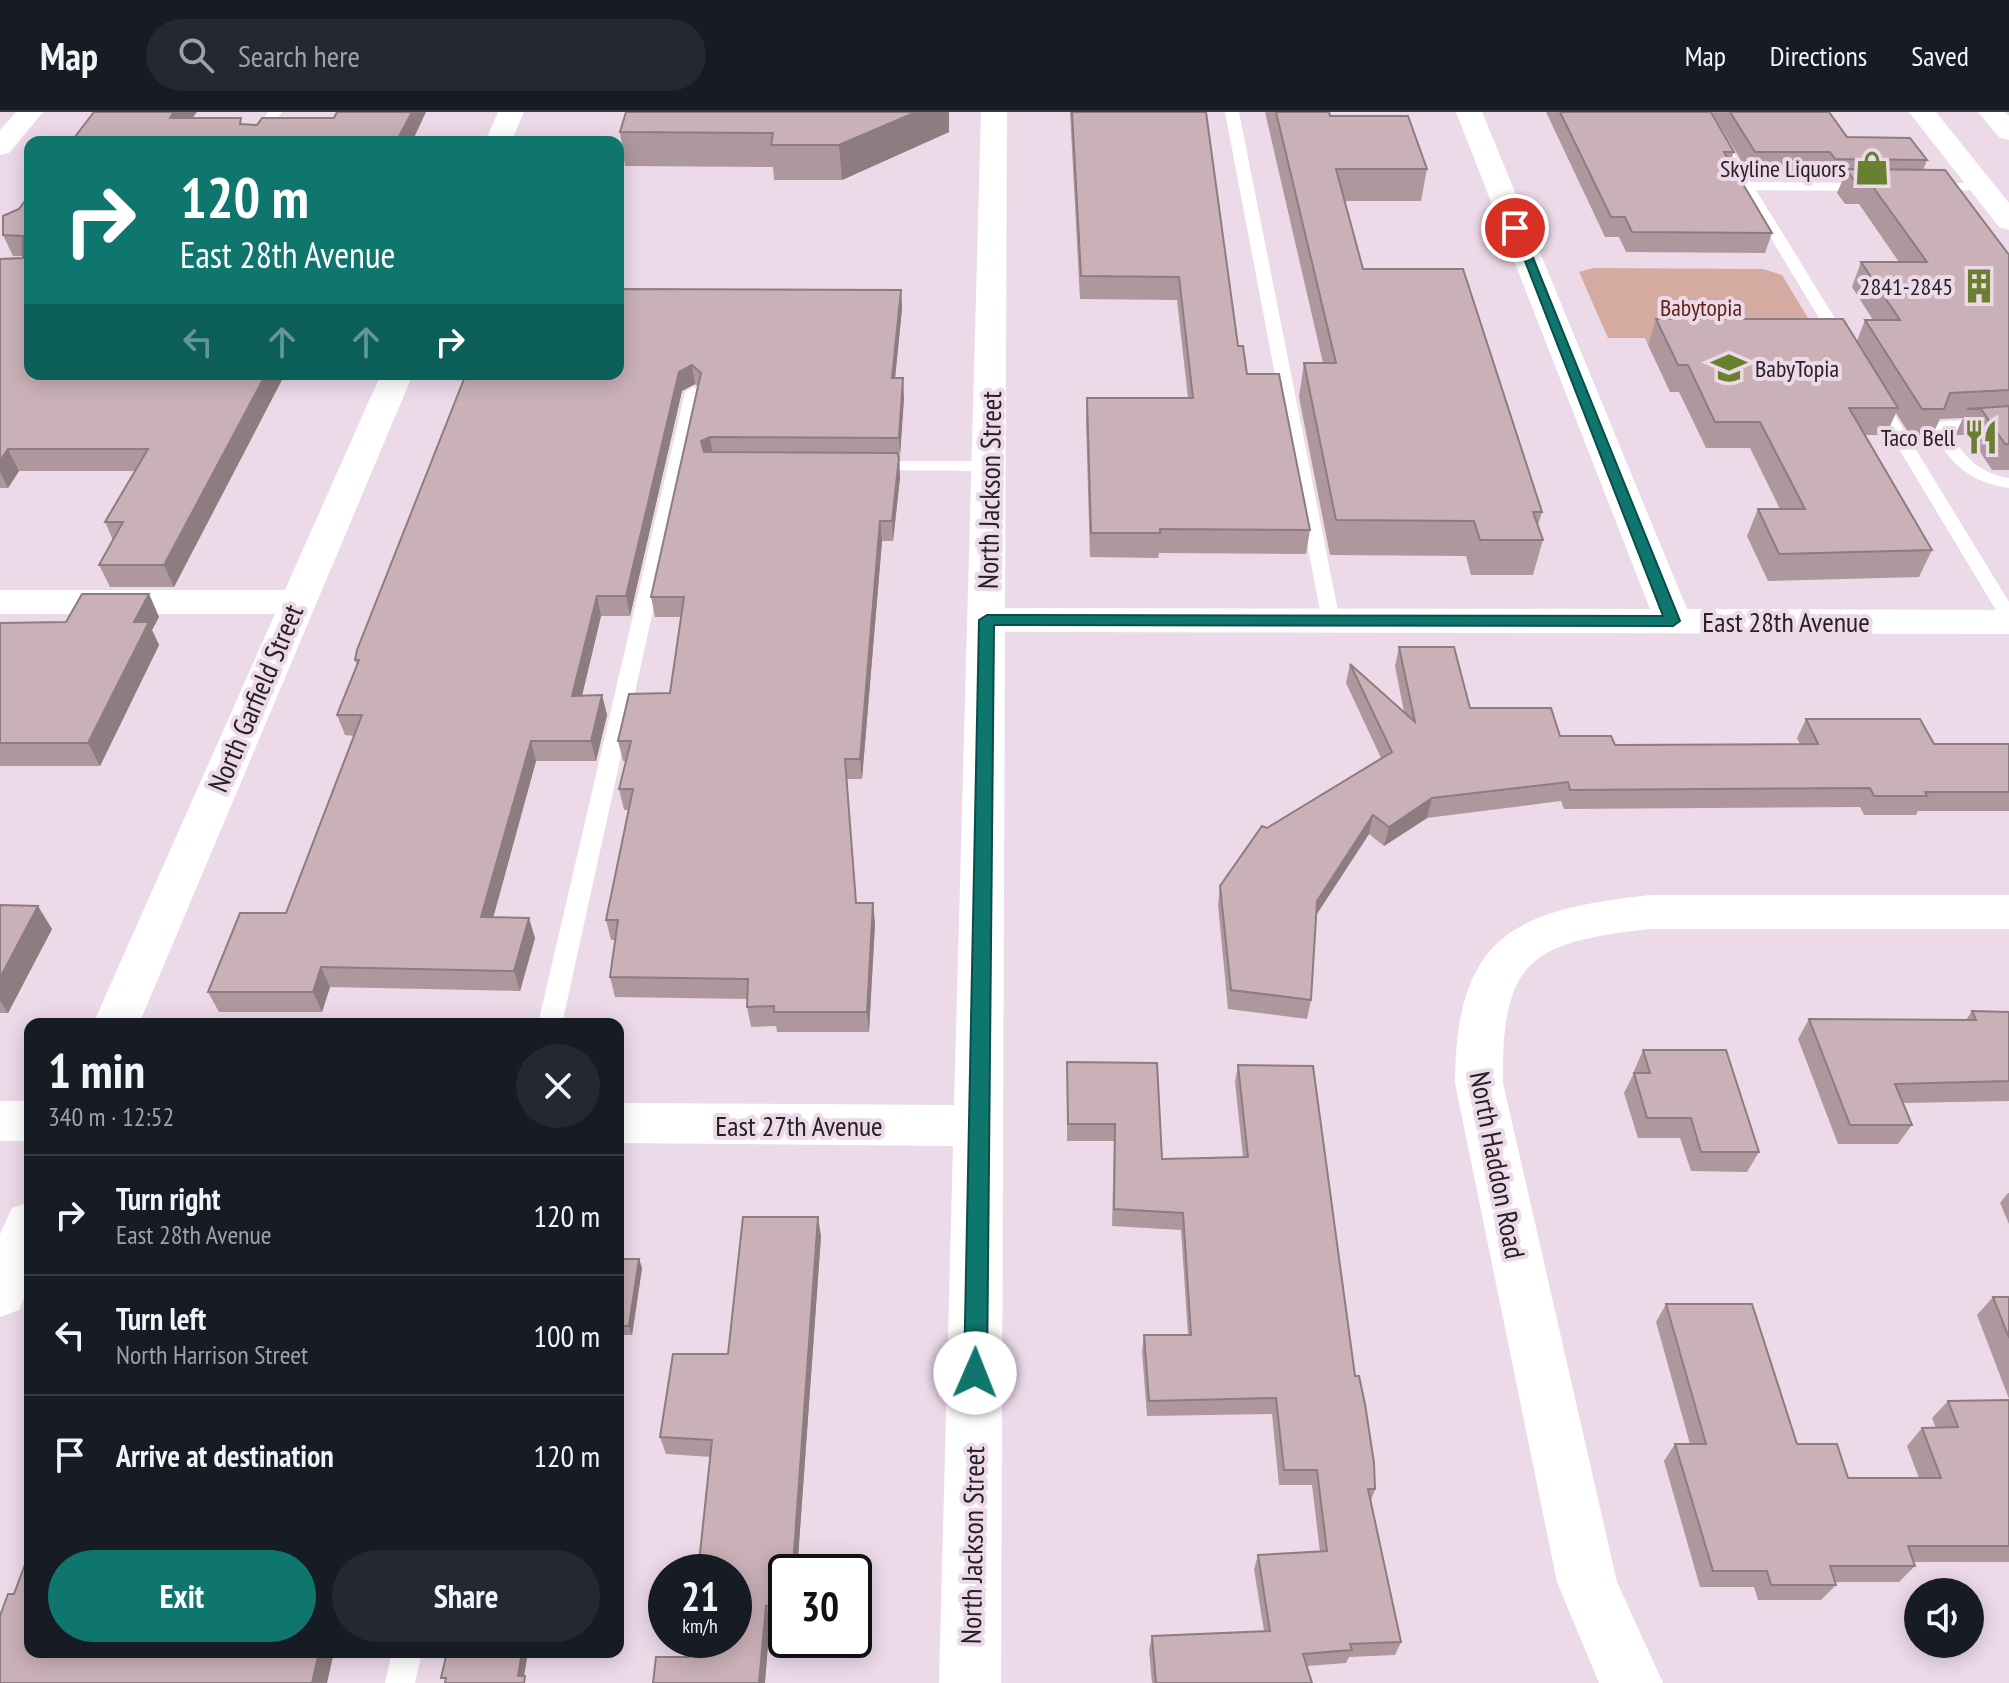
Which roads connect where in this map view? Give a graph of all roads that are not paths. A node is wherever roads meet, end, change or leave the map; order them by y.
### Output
1 (30, 112) edge
2 (275, 112) edge
3 (511, 112) edge
4 (994, 112) edge
5 (1232, 112) edge
6 (1469, 112) edge
7 (1702, 112) edge
8 (1922, 112) edge
9 (1991, 112) edge
10 (2009, 132) edge
11 (260, 136) edge
12 (501, 136) edge
13 (0, 147) edge
14 (1747, 186) junction
15 (1885, 187) edge
16 (1916, 187) edge
17 (1982, 187) junction
18 (2009, 221) edge
19 (1851, 358) edge
20 (394, 380) edge
21 (1867, 383) edge
22 (693, 392) edge
23 (2009, 423) edge
24 (851, 466) edge
25 (989, 466) junction
26 (2009, 483) edge
27 (0, 602) edge
28 (296, 602) junction
29 (2009, 619) edge
30 (987, 620) junction
31 (1331, 621) junction
32 (1673, 621) junction
33 (2009, 912) edge
34 (119, 1018) edge
35 (551, 1018) edge
36 (0, 1121) edge
37 (24, 1121) edge
38 (624, 1123) edge
39 (980, 1126) junction
40 (24, 1238) edge
41 (0, 1293) edge
42 (406, 1658) edge
43 (400, 1683) edge
44 (970, 1683) edge
45 (1632, 1683) edge

1 - 13 street
2 - 11 lane
3 - 12 street
4 - 25 street, North Jackson Street
5 - 31 lane
6 - 32 street
7 - 14 lane
8 - 17 street
9 - 10 street
14 - 15 lane
14 - 19 lane
16 - 17 lane
17 - 18 street
20 - 28 street, North Garfield Street
21 - 29 lane
22 - 35 lane
23 - 26 lane
24 - 25 lane
25 - 30 street, North Jackson Street
27 - 28 street
28 - 34 street, North Garfield Street
29 - 32 street, East 28th Avenue
30 - 31 street, East 28th Avenue
30 - 39 street, North Jackson Street
31 - 32 street, East 28th Avenue
33 - 45 street, North Haddon Road
36 - 37 street
38 - 39 street, East 27th Avenue
39 - 44 street, North Jackson Street
40 - 41 street
42 - 43 lane

